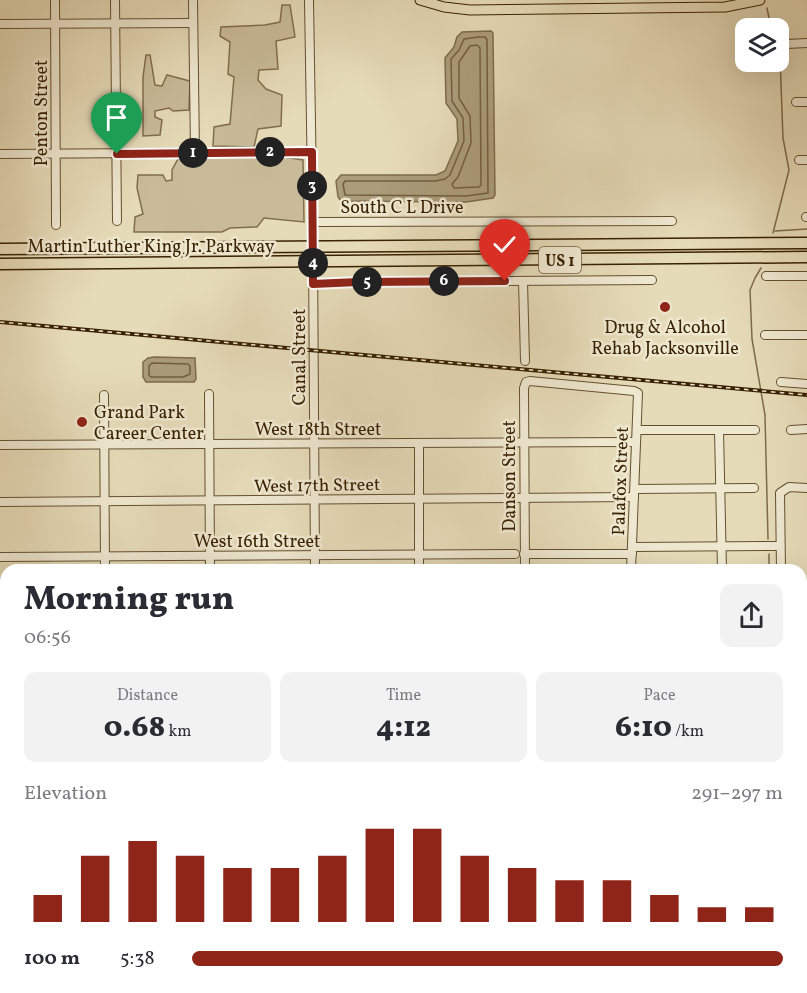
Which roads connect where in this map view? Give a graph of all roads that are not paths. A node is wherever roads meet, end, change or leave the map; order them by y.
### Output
1 (55, 0) edge
2 (116, 0) edge
3 (193, 0) edge
4 (309, 0) edge
5 (420, 0) edge
6 (760, 0) edge
7 (444, 4) edge
8 (55, 23) junction
9 (116, 23) junction
10 (193, 23) junction
11 (0, 24) edge
12 (807, 43) edge
13 (789, 44) edge
14 (796, 102) dead end
15 (807, 102) edge
16 (312, 152) junction
17 (195, 153) junction
18 (0, 154) edge
19 (56, 154) junction
20 (117, 154) junction
21 (117, 221) dead end
22 (672, 221) dead end
23 (313, 222) junction
24 (56, 225) dead end
25 (807, 243) edge
26 (313, 247) junction
27 (0, 249) edge
28 (807, 257) edge
29 (313, 262) junction
30 (0, 264) edge
31 (766, 276) dead end
32 (807, 276) edge
33 (652, 280) dead end
34 (523, 281) junction
35 (313, 284) junction
36 (765, 335) dead end
37 (807, 335) edge
38 (525, 361) dead end
39 (781, 382) dead end
40 (807, 384) edge
41 (638, 393) joint
42 (208, 394) dead end
43 (104, 395) dead end
44 (755, 429) dead end
45 (791, 429) dead end
46 (807, 429) edge
47 (637, 430) junction
48 (719, 430) junction
49 (524, 442) junction
50 (635, 442) junction
51 (419, 443) junction
52 (209, 444) junction
53 (314, 444) junction
54 (104, 445) junction
55 (0, 446) edge
56 (720, 488) junction
57 (754, 488) dead end
58 (807, 488) edge
59 (635, 493) junction
60 (524, 498) junction
61 (419, 499) junction
62 (314, 500) junction
63 (104, 501) junction
64 (210, 501) junction
65 (0, 502) edge
66 (722, 546) junction
67 (780, 546) junction
68 (633, 550) junction
69 (515, 554) dead end
70 (524, 554) junction
71 (419, 555) junction
72 (210, 556) junction
73 (315, 556) junction
74 (0, 557) edge
75 (105, 557) junction
76 (105, 564) edge
77 (210, 564) edge
78 (315, 564) edge
79 (419, 564) edge
80 (525, 564) edge
81 (632, 564) edge
82 (722, 564) edge
83 (781, 564) edge
84 (0, 832) edge
85 (0, 838) edge
86 (0, 862) edge
87 (0, 973) edge
88 (0, 989) edge

1 - 8 street, Penton Street
2 - 9 street
3 - 10 street
4 - 16 street, Canal Street
5 - 7 main road
6 - 7 main road
8 - 9 street
8 - 11 street
8 - 19 street, Penton Street
9 - 10 street
9 - 20 street
10 - 17 street
12 - 13 street
14 - 15 street
16 - 17 street
16 - 23 street, Canal Street
17 - 20 street
18 - 19 street
19 - 20 street
19 - 24 street, Penton Street
20 - 21 street
22 - 23 street, South C L Drive
23 - 26 street, Canal Street
25 - 26 highway, Martin Luther King Jr. Parkway / US 1
26 - 27 highway, Martin Luther King Jr. Parkway / US 1
26 - 29 street, Canal Street
28 - 29 highway, Martin Luther King Jr. Parkway / US 1
29 - 30 highway, Martin Luther King Jr. Parkway / US 1
29 - 35 street, Canal Street
31 - 32 street
33 - 34 street
34 - 35 street
34 - 38 street
35 - 53 street, Canal Street
36 - 37 street
39 - 40 street
41 - 47 street, Palafox Street
41 - 49 street, Danson Street
42 - 52 street
43 - 54 street
44 - 48 street
45 - 46 street
47 - 48 street
47 - 50 street, Palafox Street
48 - 56 street
49 - 50 street, West 18th Street
49 - 51 street, West 18th Street
49 - 60 street, Danson Street
50 - 59 street, Palafox Street
51 - 53 street, West 18th Street
51 - 61 street
52 - 53 street, West 18th Street
52 - 54 street, West 18th Street
52 - 64 street
53 - 62 street, Canal Street
54 - 55 street, West 18th Street
54 - 63 street
56 - 57 street, West 17th Street
56 - 59 street, West 17th Street
56 - 66 street
58 - 67 street
59 - 60 street, West 17th Street
59 - 68 street, Palafox Street
60 - 61 street, West 17th Street
60 - 70 street, Danson Street
61 - 62 street, West 17th Street
61 - 71 street
62 - 64 street, West 17th Street
62 - 73 street, Canal Street
63 - 64 street, West 17th Street
63 - 65 street, West 17th Street
63 - 75 street
64 - 72 street
66 - 67 street
66 - 68 street
66 - 82 street
67 - 83 street
68 - 70 street
68 - 81 street, Palafox Street
69 - 71 street, West 16th Street
70 - 80 street, Danson Street
71 - 73 street, West 16th Street
71 - 79 street
72 - 73 street, West 16th Street
72 - 75 street, West 16th Street
72 - 77 street
73 - 78 street, Canal Street
74 - 75 street, West 16th Street
75 - 76 street
84 - 85 street
85 - 86 street
87 - 88 street

